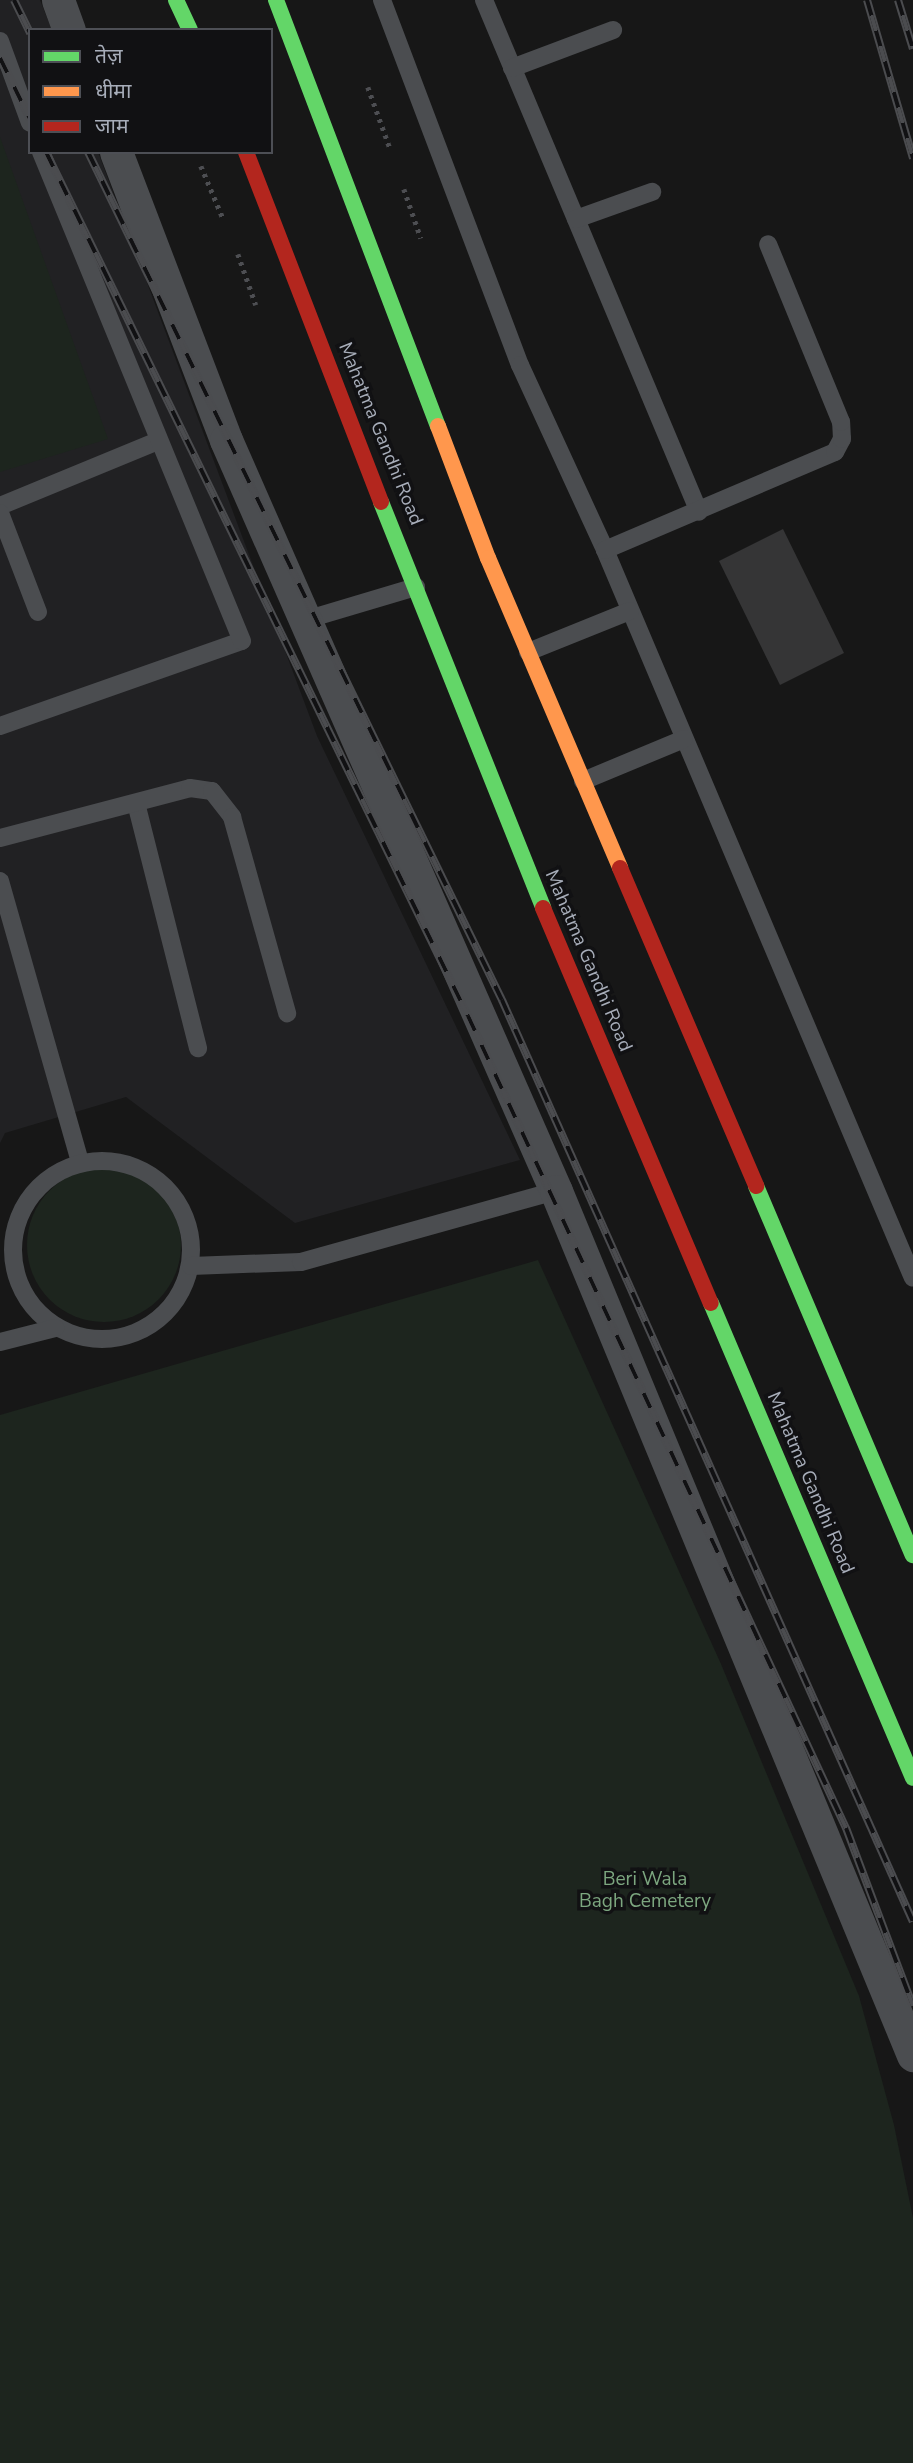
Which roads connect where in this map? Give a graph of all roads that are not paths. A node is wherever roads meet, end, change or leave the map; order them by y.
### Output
1 (58, 0) edge
2 (176, 0) edge
3 (276, 0) edge
4 (382, 0) edge
5 (484, 0) edge
6 (68, 28) edge
7 (189, 28) edge
8 (613, 30) dead end
9 (0, 41) edge
10 (512, 68) junction
11 (28, 118) edge
12 (42, 154) edge
13 (117, 154) edge
14 (247, 154) edge
15 (652, 192) dead end
16 (576, 219) junction
17 (768, 244) dead end
18 (158, 441) junction
19 (0, 506) edge
20 (699, 512) junction
21 (0, 513) edge
22 (604, 550) junction
23 (417, 587) junction
24 (630, 611) junction
25 (38, 612) dead end
26 (305, 620) junction
27 (528, 652) junction
28 (0, 726) edge
29 (684, 739) junction
30 (583, 781) junction
31 (136, 803) junction
32 (0, 838) edge
33 (0, 881) edge
34 (287, 1013) dead end
35 (198, 1048) dead end
36 (80, 1163) junction
37 (556, 1191) junction
38 (191, 1266) junction
39 (913, 1278) edge
40 (55, 1328) junction
41 (0, 1342) edge
42 (913, 1555) edge
43 (913, 1777) edge
44 (913, 2055) edge

1 - 6 street
2 - 7 main road
3 - 27 main road
4 - 22 lane
5 - 10 lane
8 - 10 lane
9 - 11 lane
10 - 16 lane
12 - 18 lane
13 - 26 street
14 - 23 main road, Mahatma Gandhi Road
15 - 16 lane
16 - 20 lane
17 - 20 lane
18 - 19 lane
18 - 28 lane
20 - 22 lane
21 - 25 lane
22 - 24 lane
23 - 26 lane
23 - 43 main road, Mahatma Gandhi Road
24 - 27 lane
24 - 29 lane
26 - 37 street
27 - 30 main road
29 - 30 lane
29 - 39 lane
30 - 42 main road
31 - 32 lane
31 - 34 lane
31 - 35 lane
33 - 36 lane
36 - 38 lane
36 - 40 lane
37 - 38 lane
37 - 44 street
38 - 40 lane
40 - 41 lane

